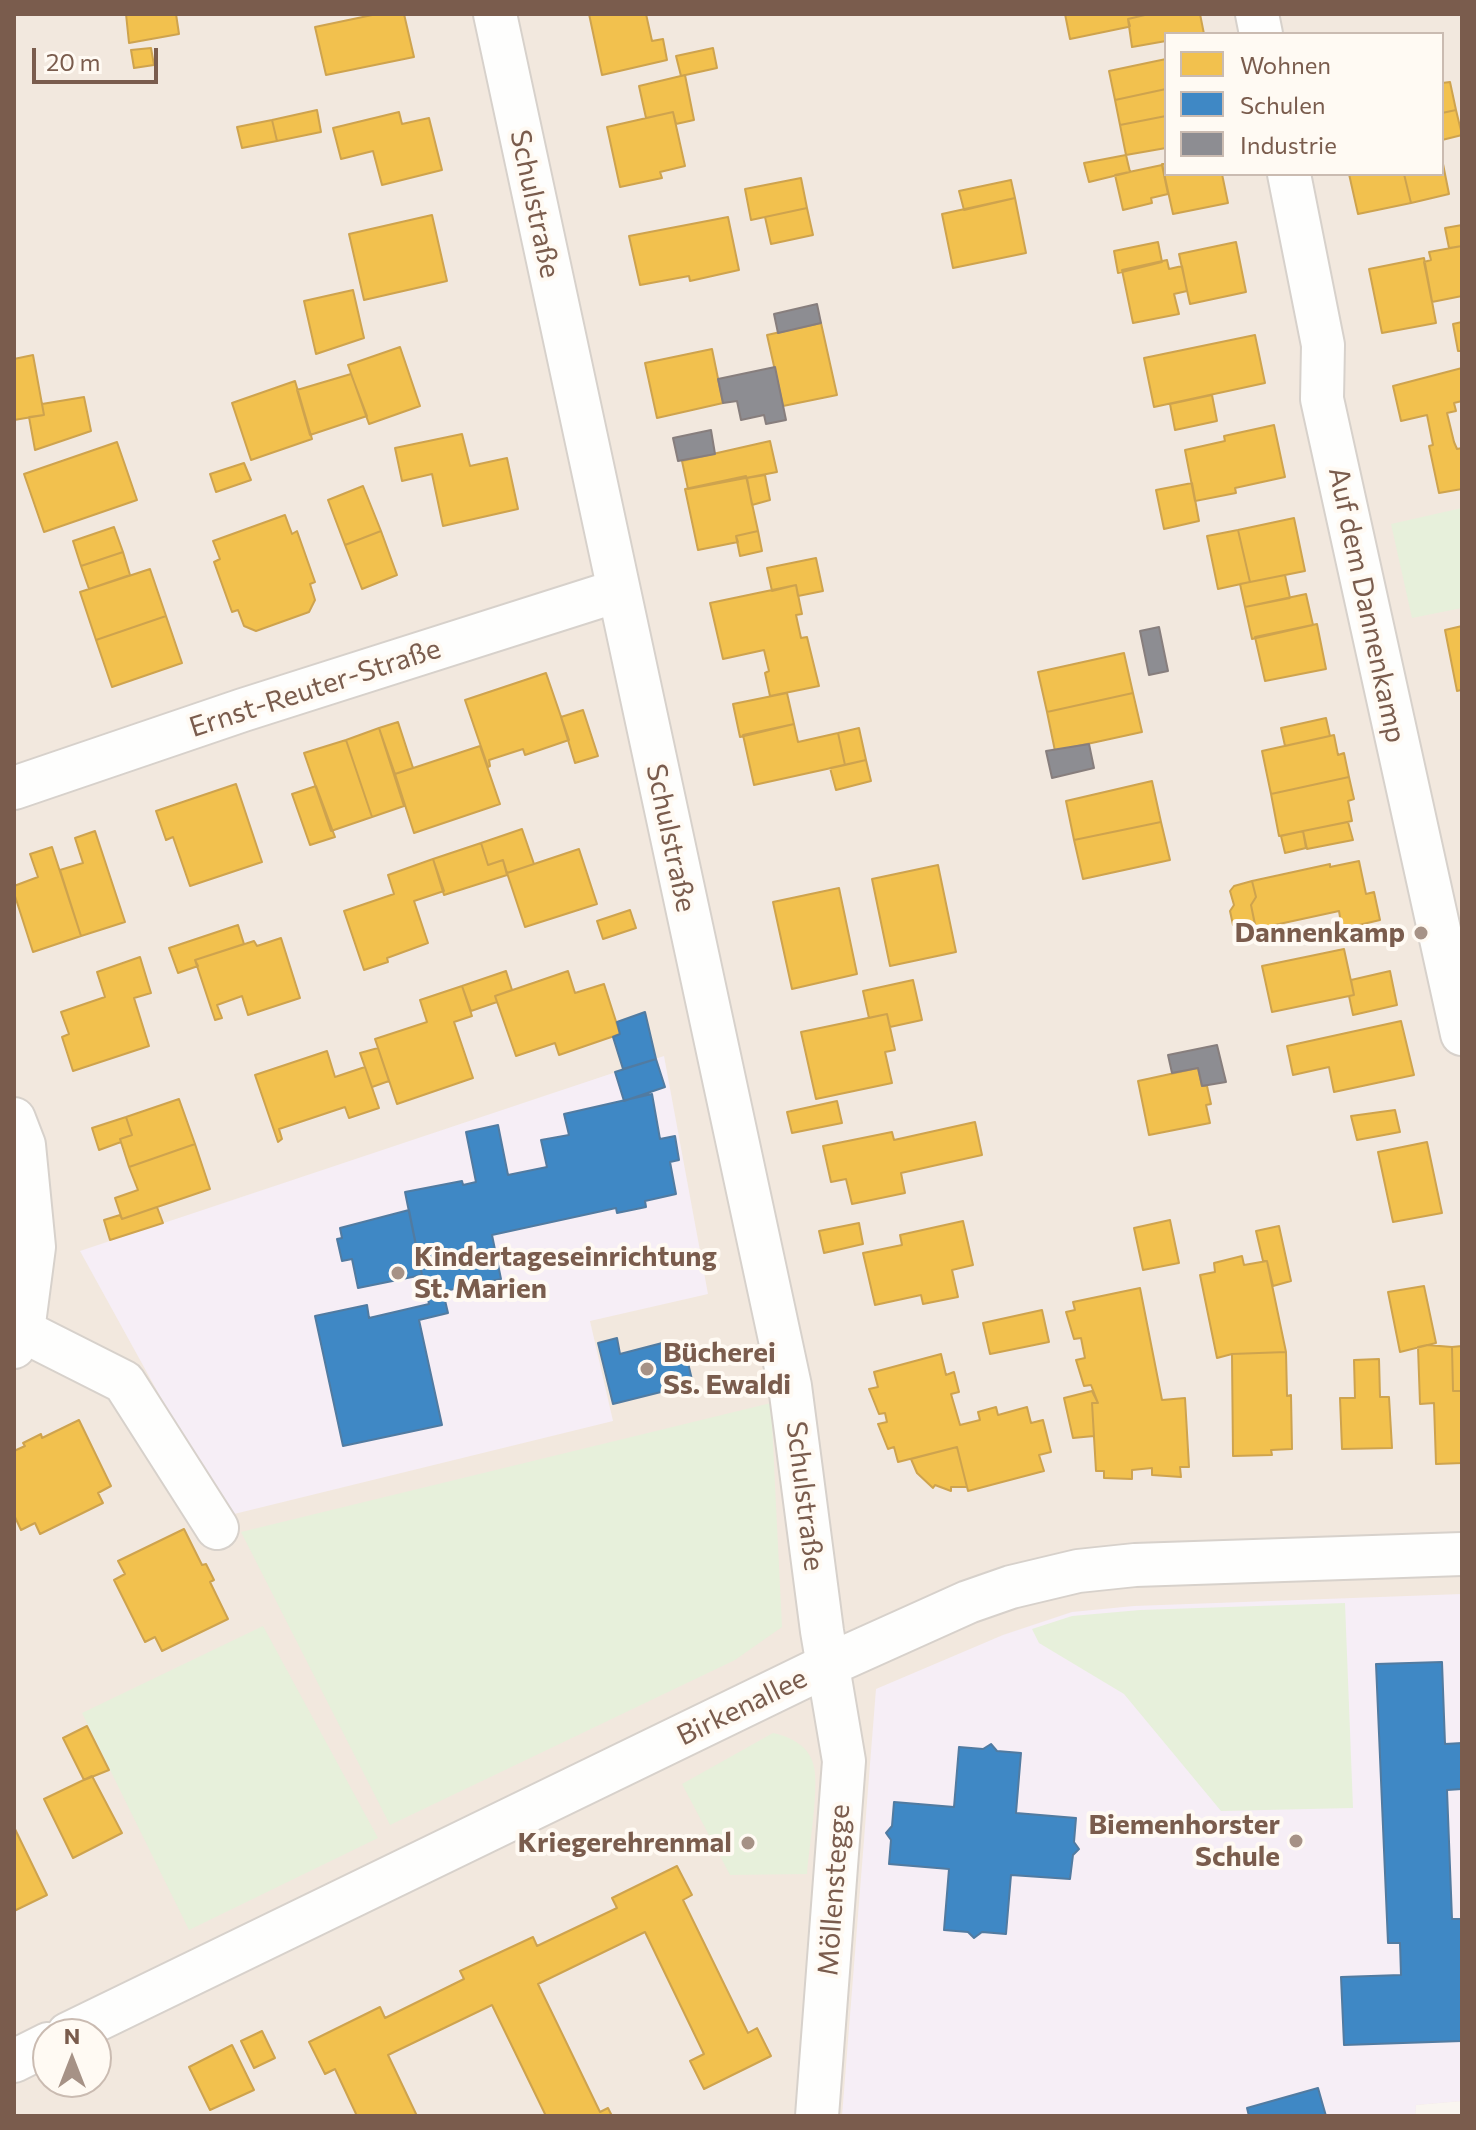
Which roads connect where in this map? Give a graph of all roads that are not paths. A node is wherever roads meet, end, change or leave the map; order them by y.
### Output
1 (495, 14) edge
2 (1289, 176) edge
3 (617, 591) junction
4 (14, 788) edge
5 (1462, 1034) edge
6 (14, 1119) edge
7 (19, 1339) edge
8 (217, 1528) dead end
9 (1462, 1554) edge
10 (828, 1665) junction
11 (101, 2018) edge
12 (32, 2052) edge
13 (14, 2061) edge
14 (817, 2116) edge

1 - 3 street, Schulstraße
2 - 5 street, Auf dem Dannenkamp
3 - 4 street, Ernst-Reuter-Straße
3 - 10 street, Schulstraße
6 - 7 street
7 - 8 street
9 - 10 street, Birkenallee
10 - 11 street, Birkenallee
10 - 14 street, Möllenstegge
12 - 13 street

